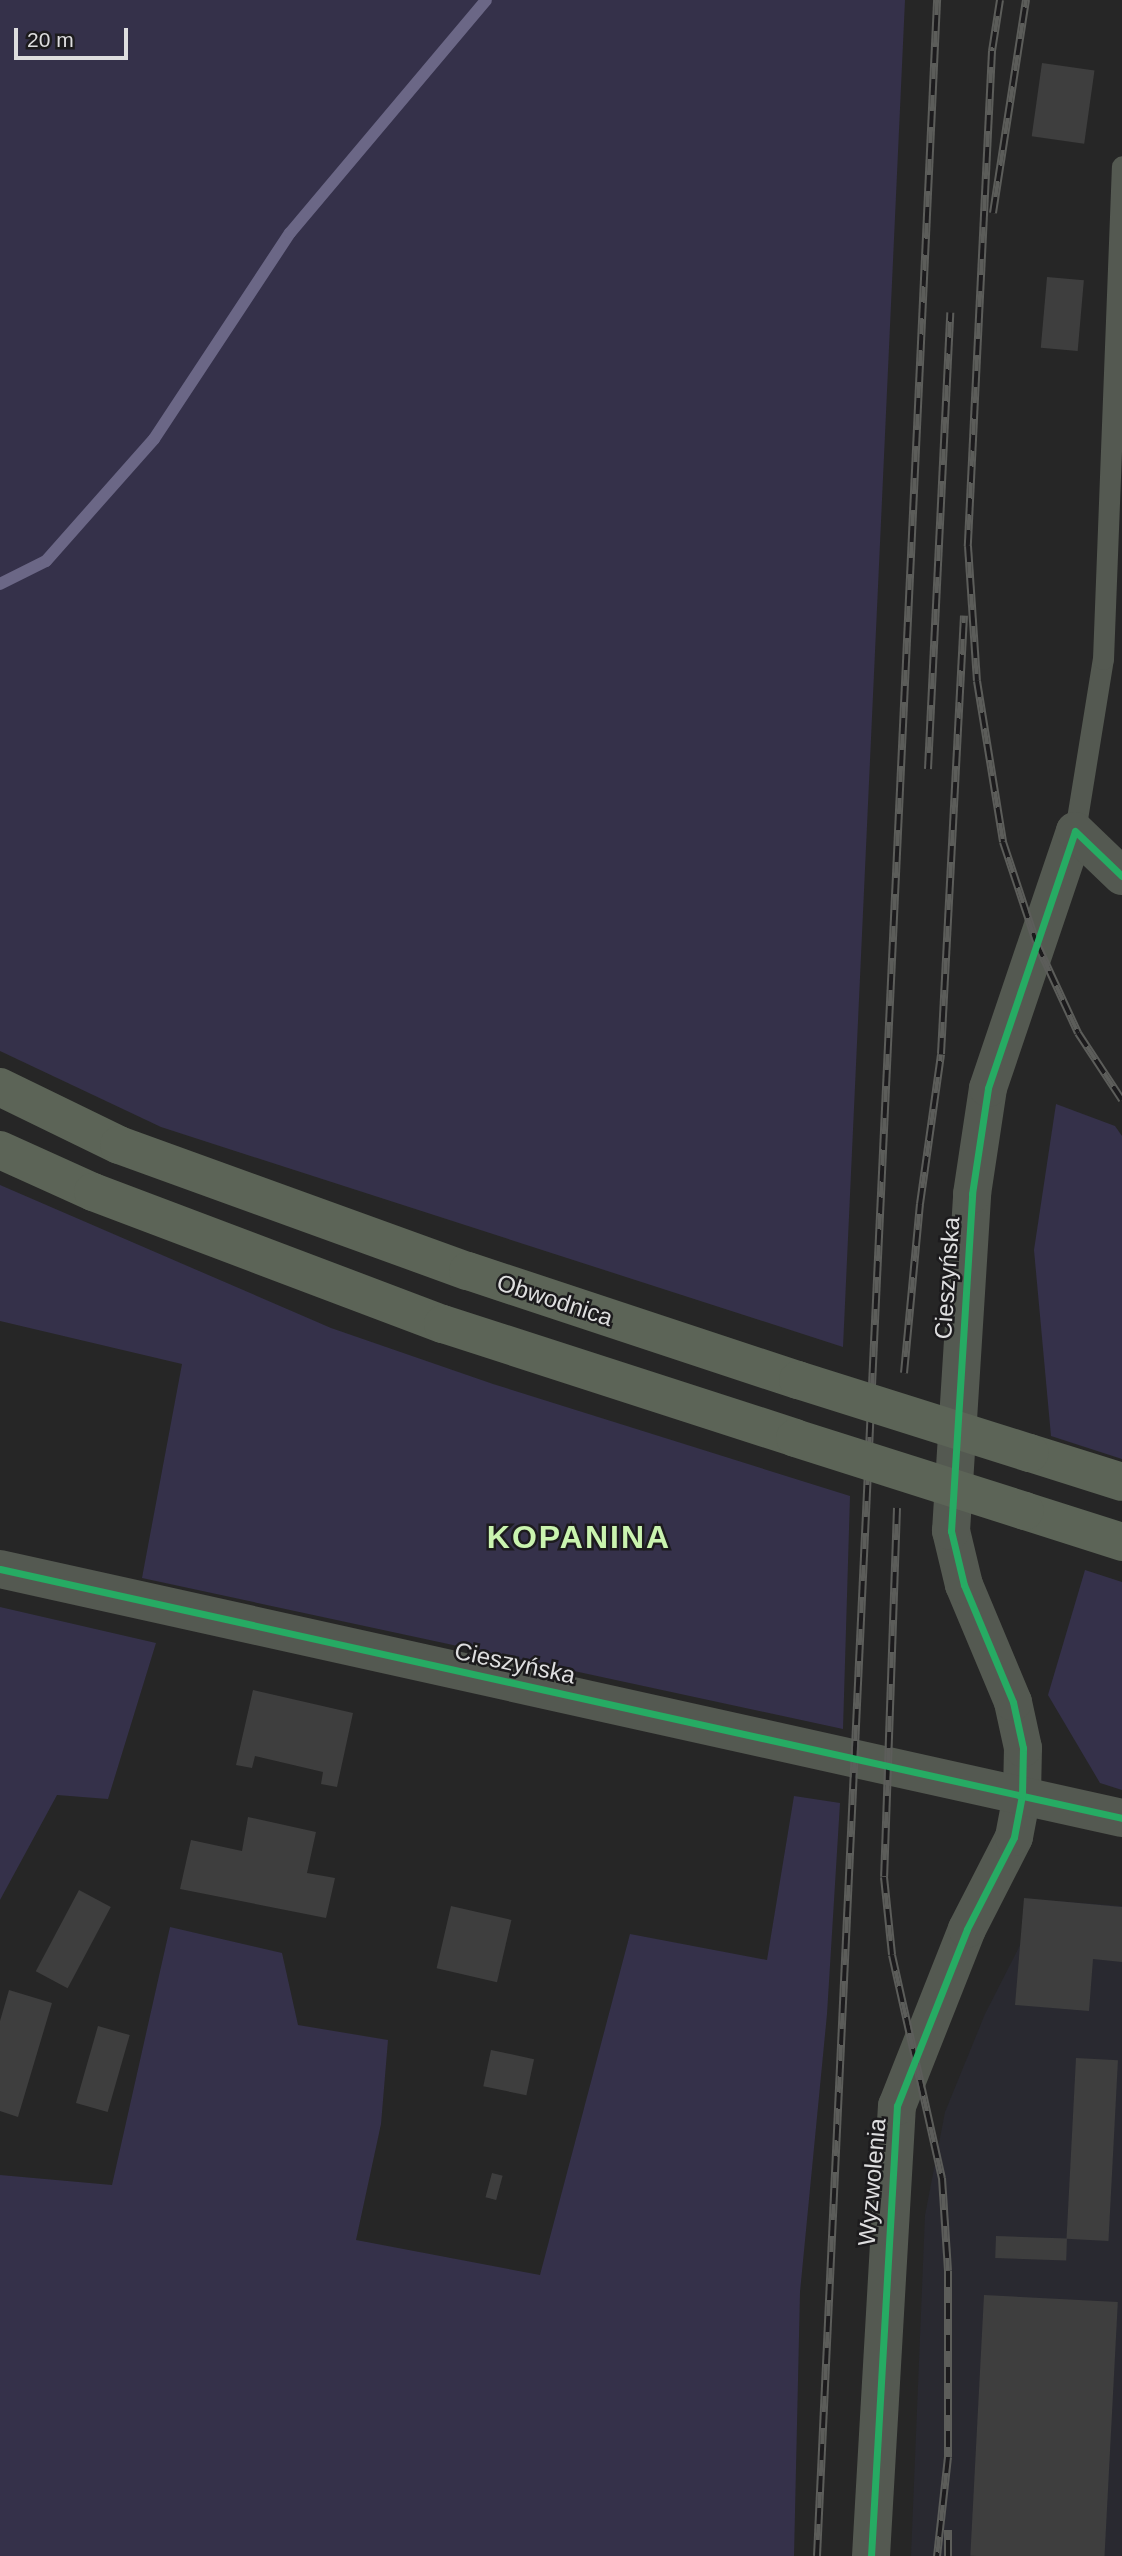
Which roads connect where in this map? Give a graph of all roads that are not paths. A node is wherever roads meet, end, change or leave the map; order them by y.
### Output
1 (1122, 166) edge
2 (1075, 831) junction
3 (1122, 876) edge
4 (0, 1087) edge
5 (0, 1150) edge
6 (1122, 1482) edge
7 (1122, 1542) edge
8 (0, 1569) edge
9 (1022, 1795) junction
10 (1122, 1818) edge
11 (871, 2556) edge

1 - 2 lane, Cieszyńska
2 - 3 street
2 - 9 street, Cieszyńska
4 - 6 main road, Obwodnica, bridge
5 - 7 main road, bridge
8 - 9 street, Cieszyńska
9 - 10 street, Cieszyńska
9 - 11 street, Wyzwolenia

